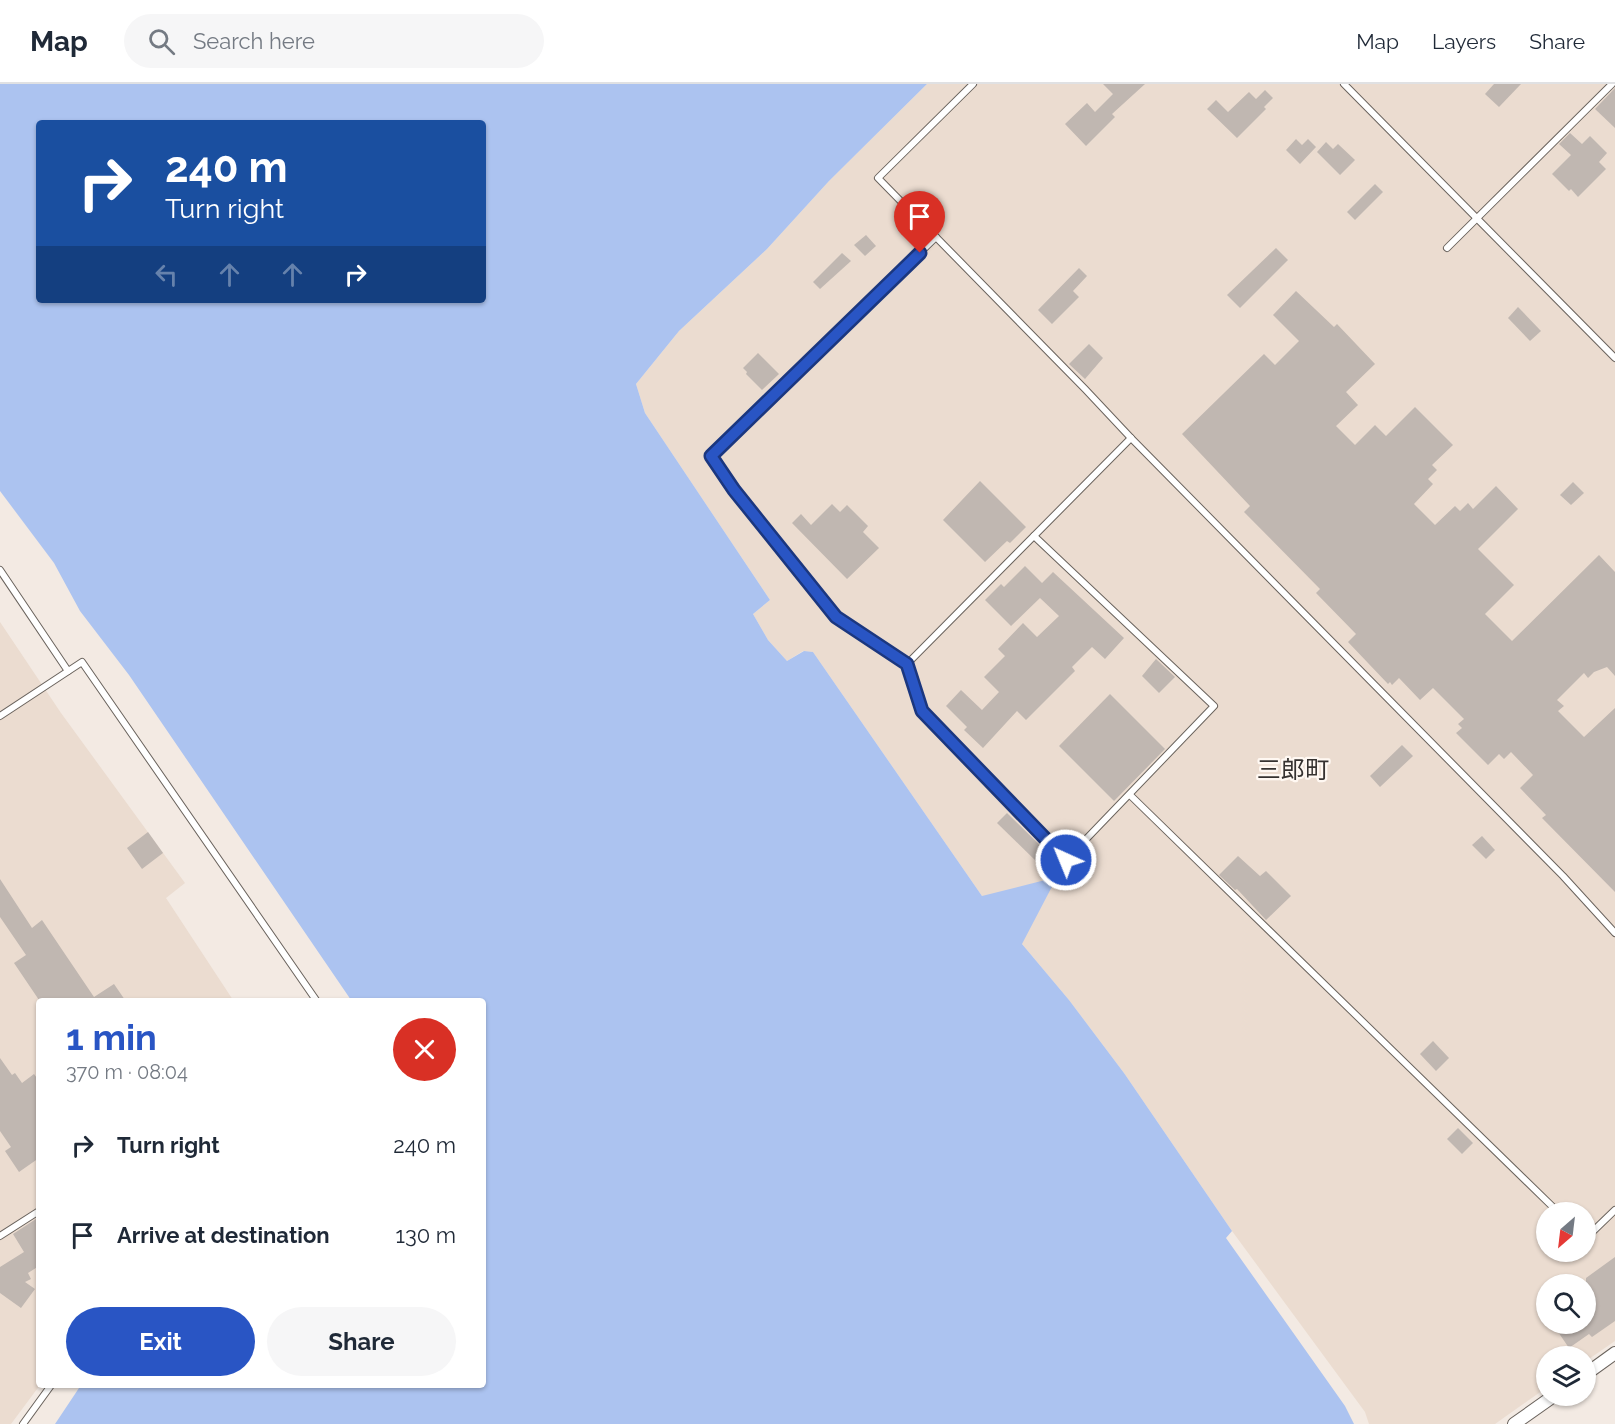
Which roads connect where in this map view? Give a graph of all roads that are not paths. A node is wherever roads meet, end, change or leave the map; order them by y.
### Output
1 (973, 84) edge
2 (1344, 84) edge
3 (1611, 84) edge
4 (1476, 219) junction
5 (936, 237) junction
6 (1447, 248) dead end
7 (1615, 358) edge
8 (1131, 438) junction
9 (1034, 536) junction
10 (0, 570) edge
11 (907, 664) junction
12 (68, 671) junction
13 (0, 716) edge
14 (1130, 795) junction
15 (1615, 933) edge
16 (315, 998) edge
17 (1548, 1202) edge
18 (1615, 1210) edge
19 (36, 1213) edge
20 (1596, 1228) edge
21 (0, 1236) edge
22 (1615, 1353) edge
23 (1596, 1367) edge
24 (49, 1388) edge
25 (1539, 1406) edge
26 (22, 1424) edge
27 (1514, 1424) edge

1 - 5 lane
2 - 4 lane
3 - 4 lane
4 - 6 lane
4 - 7 lane
5 - 8 lane
5 - 11 lane
8 - 9 lane
8 - 15 lane
9 - 11 lane
9 - 14 lane
10 - 12 lane
11 - 14 lane
12 - 13 lane
12 - 16 lane
14 - 17 lane
18 - 20 lane
19 - 21 lane
22 - 23 street
24 - 26 lane
25 - 27 street

